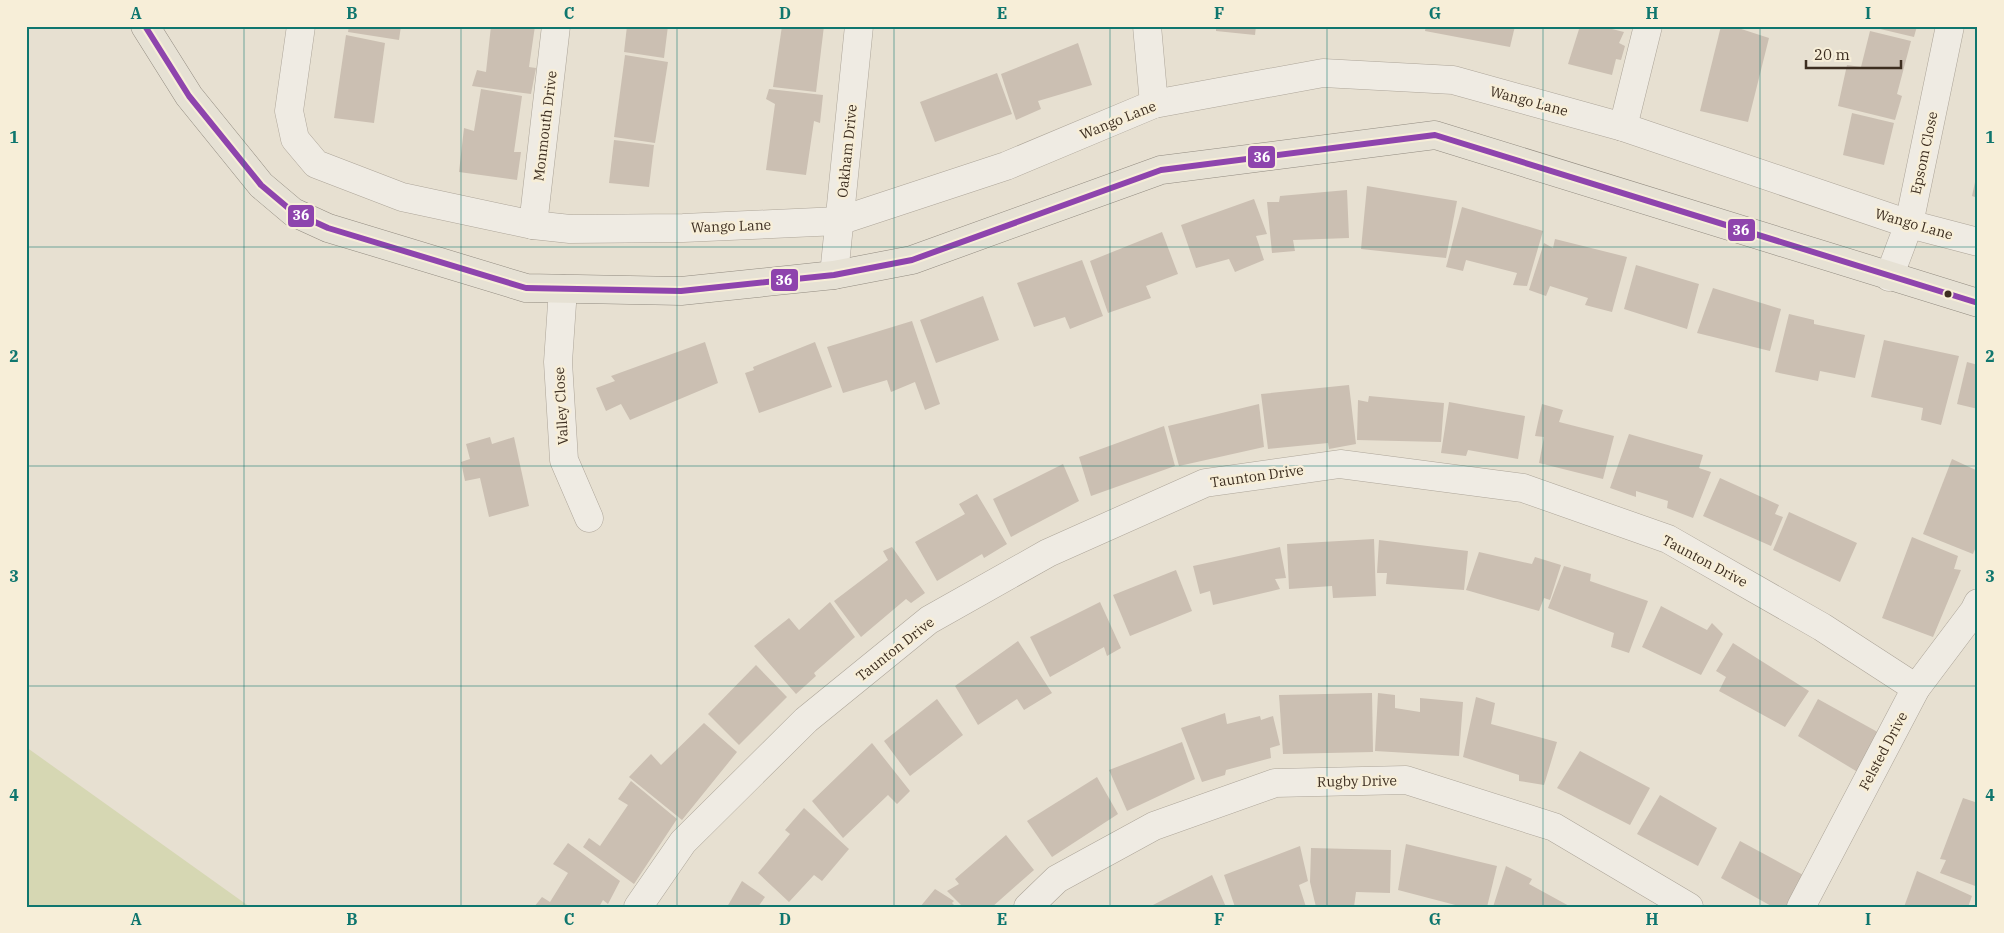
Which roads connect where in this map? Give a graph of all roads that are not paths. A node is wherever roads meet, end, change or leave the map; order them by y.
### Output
1 (144, 26) edge
2 (300, 26) edge
3 (556, 26) edge
4 (859, 26) edge
5 (1147, 26) edge
6 (1648, 26) edge
7 (1950, 26) edge
8 (1154, 104) junction
9 (1623, 127) junction
10 (839, 221) junction
11 (1909, 224) junction
12 (533, 225) junction
13 (1978, 242) edge
14 (834, 276) junction
15 (1889, 277) junction
16 (562, 289) junction
17 (1978, 303) edge
18 (589, 518) dead end
19 (1977, 609) edge
20 (1916, 688) junction
21 (638, 907) edge
22 (1028, 907) edge
23 (1689, 907) edge
24 (1801, 907) edge

1 - 16 main road
2 - 12 street, Wango Lane
3 - 12 street, Monmouth Drive
4 - 10 street, Oakham Drive
5 - 8 street
6 - 9 street
7 - 11 street, Epsom Close
8 - 9 street, Wango Lane
8 - 10 street, Wango Lane
9 - 11 street, Wango Lane
10 - 12 street, Wango Lane
10 - 14 street, Oakham Drive
11 - 13 street, Wango Lane
11 - 15 street, Epsom Close
14 - 15 main road
14 - 16 main road
15 - 17 main road
16 - 18 street, Valley Close
19 - 20 street, Felsted Drive
20 - 21 street, Taunton Drive
20 - 24 street, Felsted Drive
22 - 23 street, Rugby Drive

